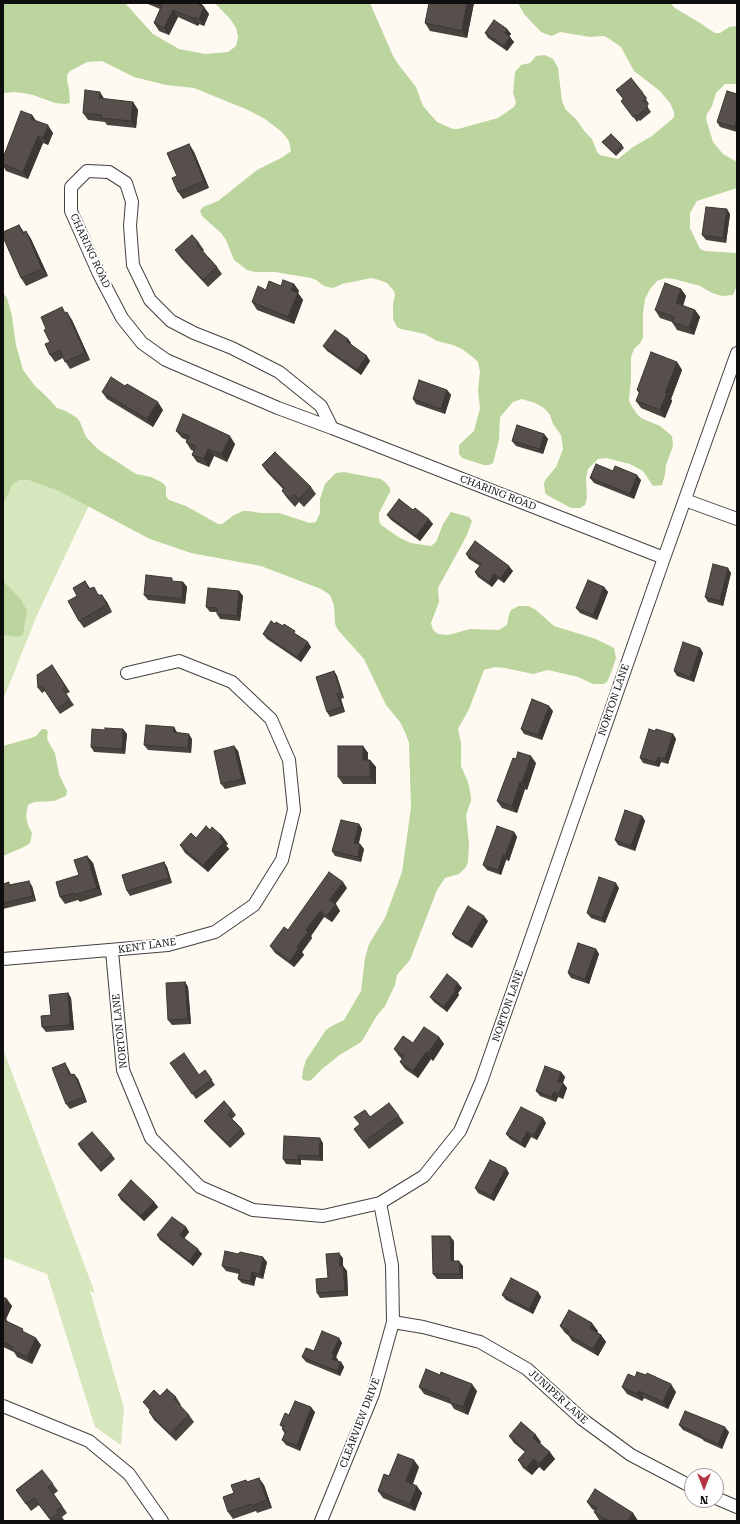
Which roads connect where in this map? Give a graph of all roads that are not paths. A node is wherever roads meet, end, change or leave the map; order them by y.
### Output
1 (737, 353) edge
2 (332, 428) junction
3 (685, 500) junction
4 (737, 519) edge
5 (664, 558) junction
6 (127, 673) dead end
7 (112, 951) junction
8 (3, 959) edge
9 (380, 1203) junction
10 (393, 1322) junction
11 (3, 1406) edge
12 (684, 1483) edge
13 (724, 1501) edge
14 (737, 1507) edge
15 (162, 1521) edge
16 (322, 1521) edge

1 - 3 street, NORTON LANE
2 - 2 street, CHARING ROAD
2 - 5 street, CHARING ROAD
3 - 4 street
3 - 5 street, NORTON LANE
5 - 9 street, NORTON LANE
6 - 7 street, KENT LANE
7 - 8 street, KENT LANE
7 - 9 street, NORTON LANE
9 - 10 street, CLEARVIEW DRIVE
10 - 12 street, JUNIPER LANE
10 - 16 street, CLEARVIEW DRIVE
11 - 15 street
13 - 14 street

